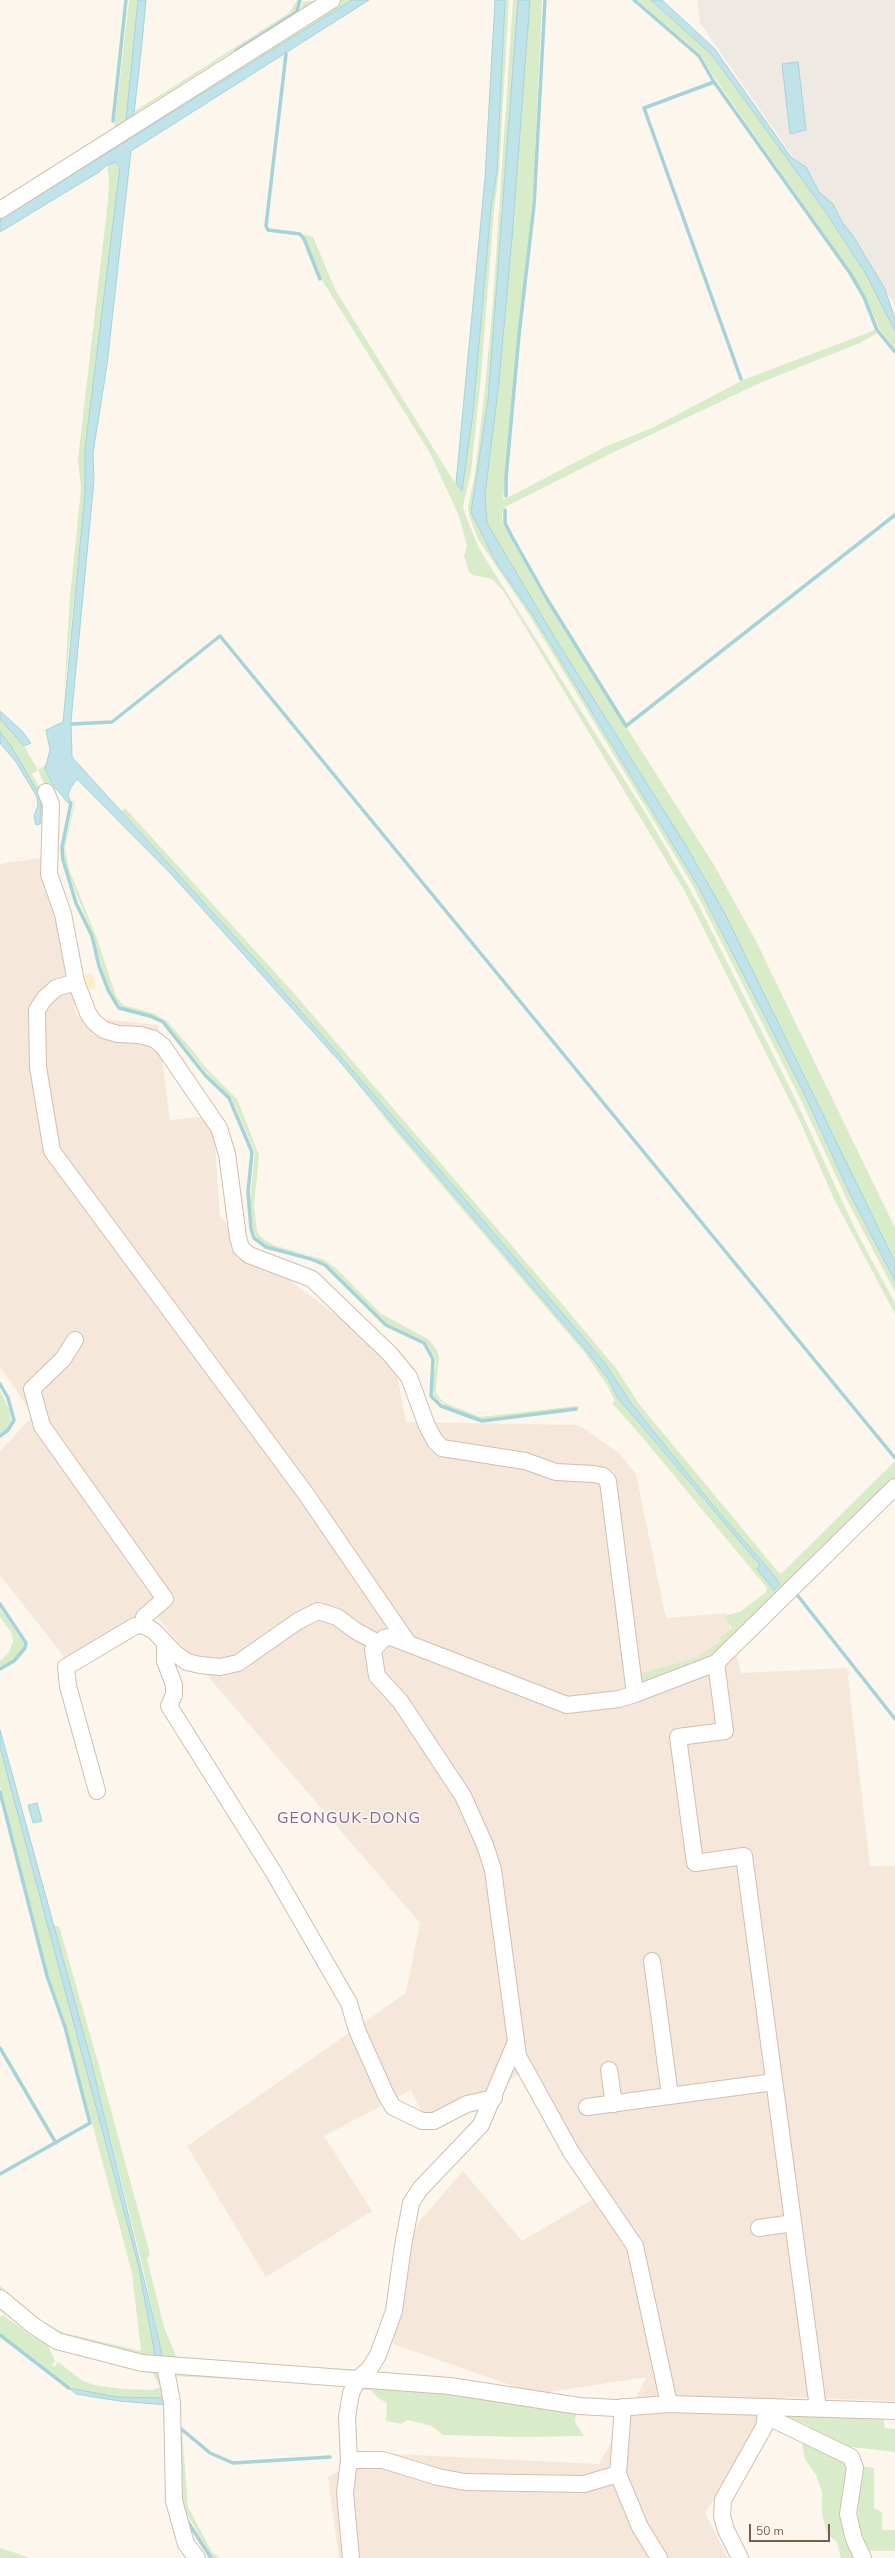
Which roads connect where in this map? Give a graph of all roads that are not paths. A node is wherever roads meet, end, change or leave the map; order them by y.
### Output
1 (332, 0) edge
2 (0, 210) edge
3 (46, 792) dead end
4 (76, 982) junction
5 (75, 1340) dead end
6 (895, 1487) edge
7 (143, 1625) junction
8 (165, 1643) junction
9 (378, 1643) junction
10 (408, 1643) junction
11 (716, 1663) junction
12 (635, 1694) junction
13 (97, 1791) dead end
14 (652, 1961) dead end
15 (515, 2044) junction
16 (609, 2070) dead end
17 (774, 2082) junction
18 (670, 2096) junction
19 (494, 2098) junction
20 (614, 2104) junction
21 (587, 2107) dead end
22 (793, 2223) junction
23 (759, 2228) dead end
24 (0, 2298) edge
25 (165, 2365) junction
26 (358, 2379) junction
27 (669, 2404) junction
28 (623, 2407) junction
29 (818, 2408) junction
30 (766, 2411) junction
31 (895, 2411) edge
32 (349, 2460) junction
33 (618, 2474) junction
34 (197, 2558) edge
35 (351, 2558) edge
36 (659, 2558) edge
37 (740, 2558) edge
38 (863, 2558) edge

1 - 2 street
3 - 4 street
4 - 10 street
4 - 12 street
5 - 7 street
6 - 11 street
7 - 8 street
7 - 13 street
8 - 9 street
8 - 19 street
9 - 10 street
9 - 15 street
10 - 12 street
11 - 12 street
11 - 17 street
14 - 18 street
15 - 19 street
15 - 27 street
16 - 20 street
17 - 18 street
17 - 22 street
18 - 20 street
19 - 26 street
20 - 21 street
22 - 23 street
22 - 29 street
24 - 25 street
25 - 26 street
25 - 34 street
26 - 28 street
26 - 32 street
27 - 28 street
27 - 30 street
28 - 33 street
29 - 30 street
29 - 31 street
30 - 37 street
30 - 38 street
32 - 33 street
32 - 35 street
33 - 36 street

